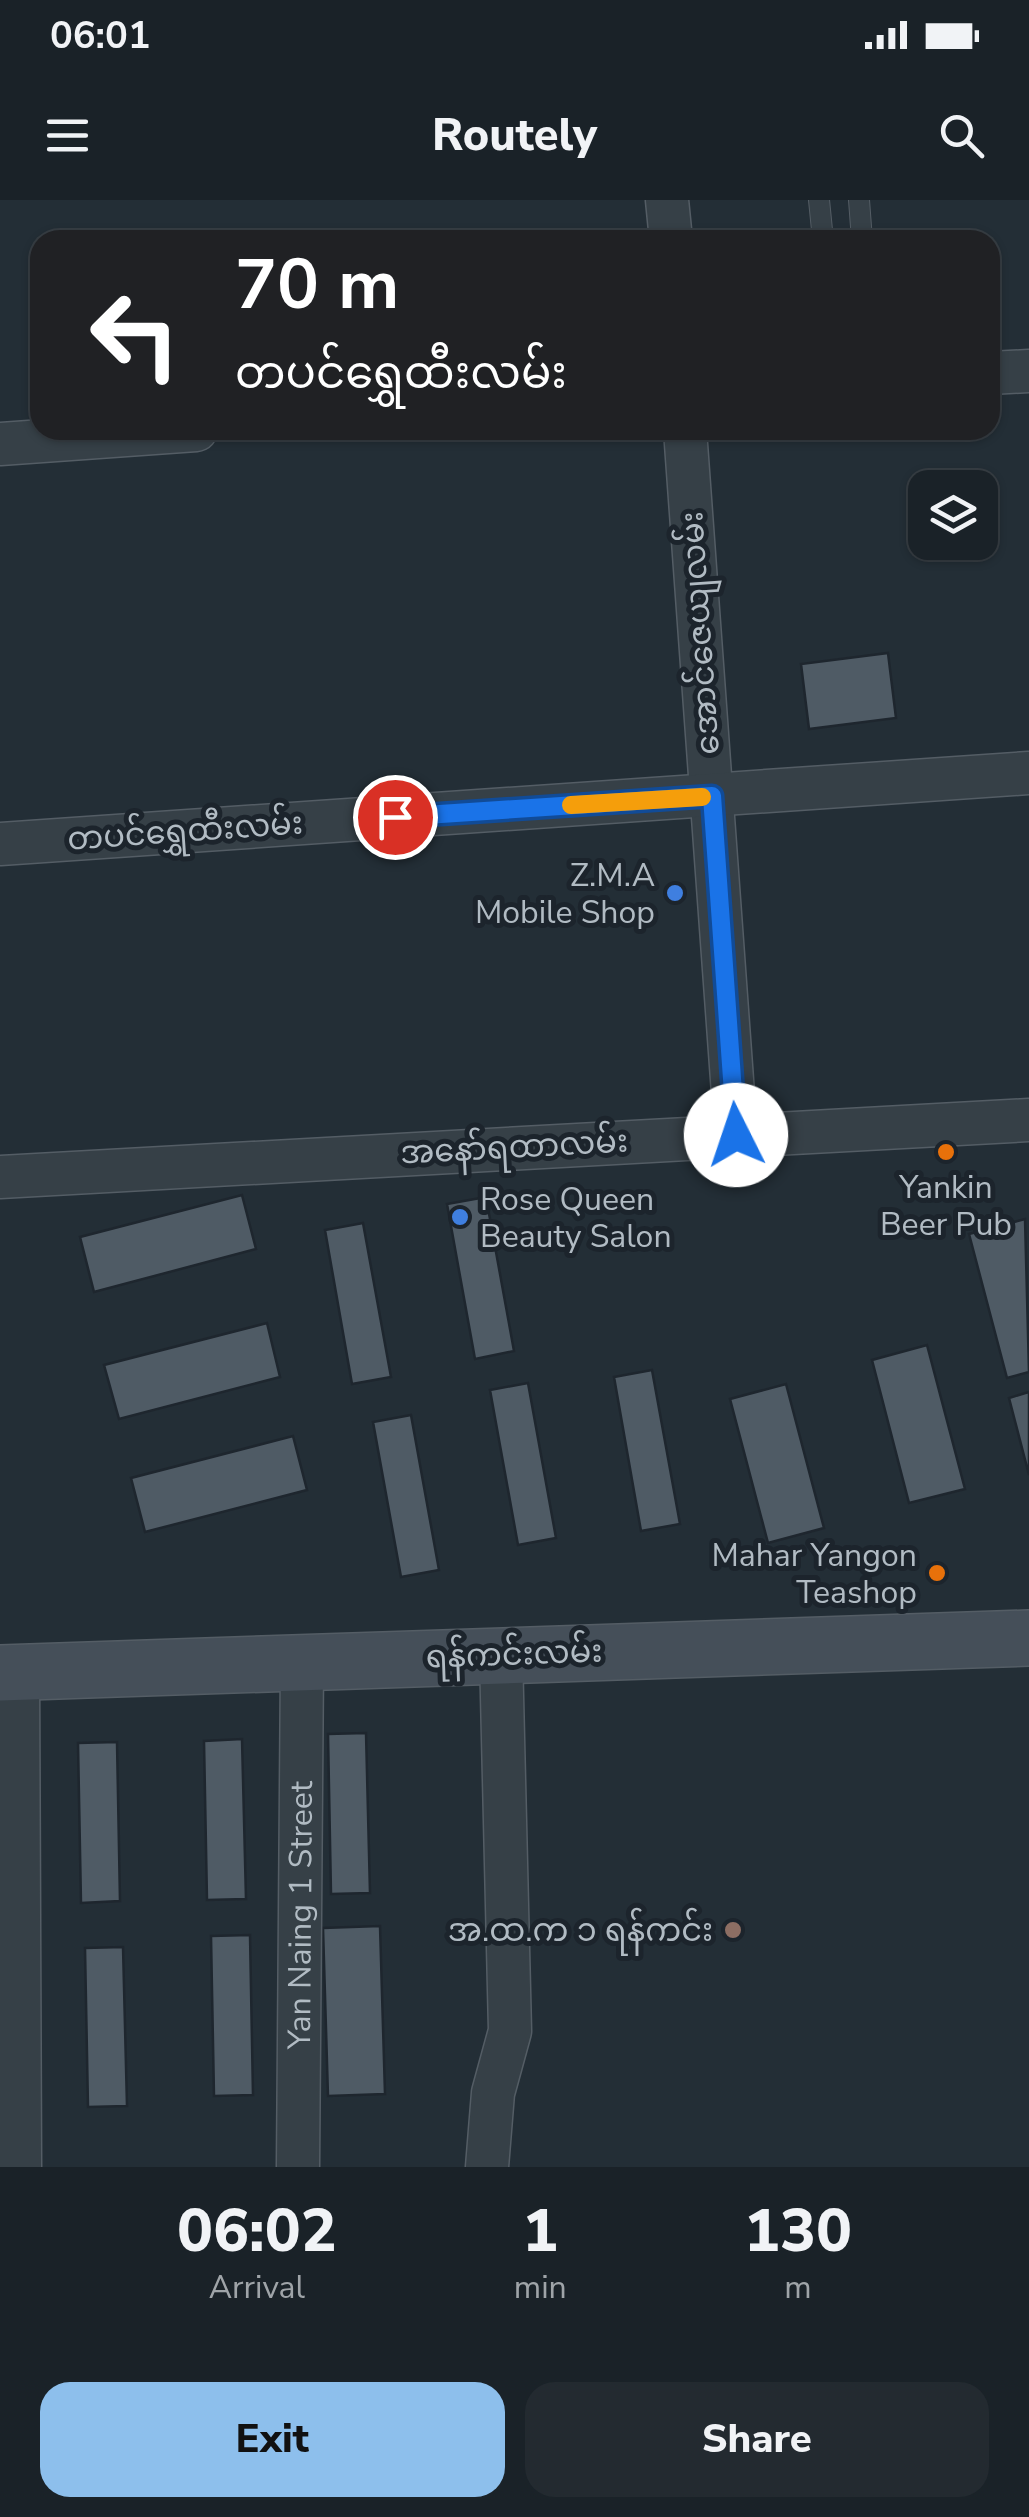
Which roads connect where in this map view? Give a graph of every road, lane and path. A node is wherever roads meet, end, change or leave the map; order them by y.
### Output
1 (668, 200) edge
2 (819, 200) edge
3 (859, 200) edge
4 (670, 230) edge
5 (821, 230) edge
6 (861, 230) edge
7 (1029, 371) edge
8 (1000, 372) edge
9 (56, 440) edge
10 (686, 440) edge
11 (0, 444) edge
12 (1029, 773) edge
13 (712, 796) junction
14 (0, 844) edge
15 (1029, 1120) edge
16 (736, 1135) junction
17 (0, 1177) edge
18 (1029, 1638) edge
19 (501, 1654) junction
20 (302, 1662) junction
21 (9, 1673) edge
22 (20, 2167) edge
23 (298, 2167) edge
24 (487, 2167) edge

1 - 4 street
2 - 5 lane
3 - 6 lane
7 - 8 street
9 - 11 street
10 - 13 street, အောင်ဇေယျလမ်း
12 - 13 street, တပင်ရွှေထီးလမ်း
13 - 14 street, တပင်ရွှေထီးလမ်း
13 - 16 street, အောင်ဇေယျလမ်း
15 - 16 street, အနော်ရထာလမ်း
16 - 17 street, အနော်ရထာလမ်း
18 - 19 main road, ရန်ကင်းလမ်း
19 - 20 main road, ရန်ကင်းလမ်း
19 - 24 street
20 - 21 main road, ရန်ကင်းလမ်း
20 - 23 street, Yan Naing 1 Street
21 - 22 street

